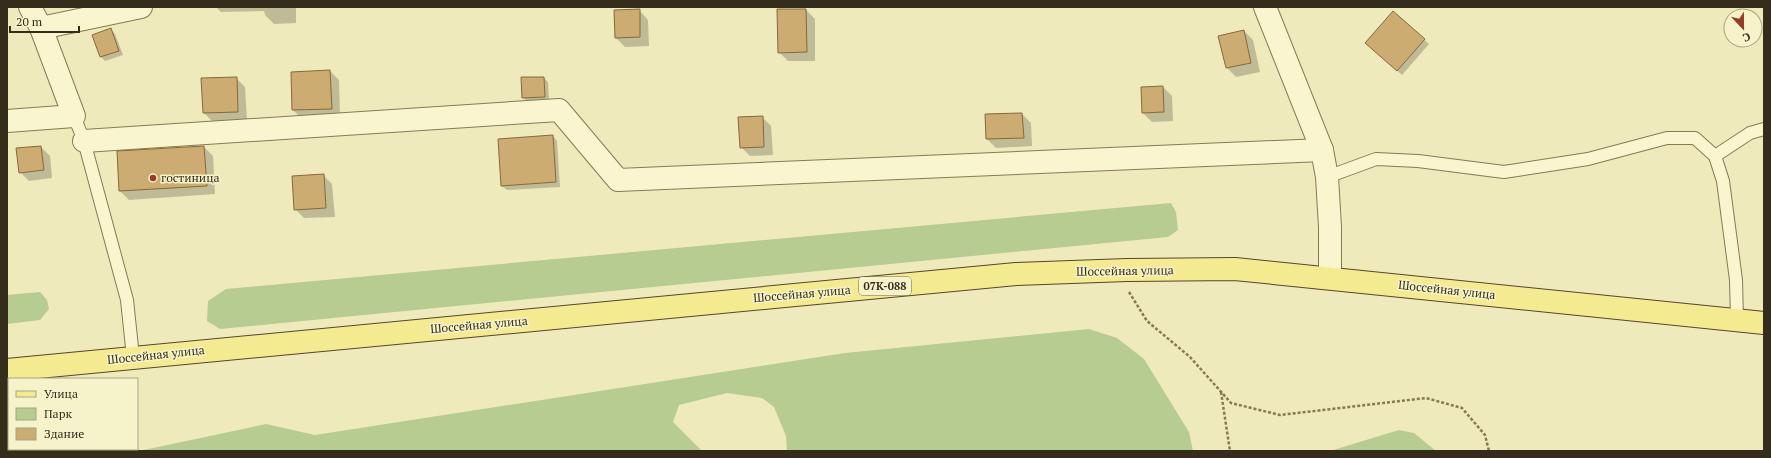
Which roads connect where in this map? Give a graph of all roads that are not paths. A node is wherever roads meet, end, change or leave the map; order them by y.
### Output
1 (30, 7) edge
2 (141, 7) edge
3 (1265, 7) edge
4 (41, 28) junction
5 (74, 116) junction
6 (7, 121) edge
7 (1764, 129) edge
8 (84, 141) junction
9 (1322, 150) junction
10 (1715, 156) junction
11 (1327, 177) junction
12 (1330, 278) junction
13 (1737, 320) junction
14 (1764, 323) edge
15 (133, 357) junction
16 (7, 370) edge

1 - 4 street
2 - 4 street
3 - 9 street
4 - 5 street
5 - 6 street
5 - 8 lane
7 - 10 lane
8 - 9 street
8 - 15 lane
9 - 11 street
10 - 11 lane
10 - 13 lane
11 - 12 street
12 - 13 main road, Шоссейная улица / 07К-088
12 - 15 main road, Шоссейная улица / 07К-088
13 - 14 main road, Шоссейная улица / 07К-088
15 - 16 main road, Шоссейная улица / 07К-088

